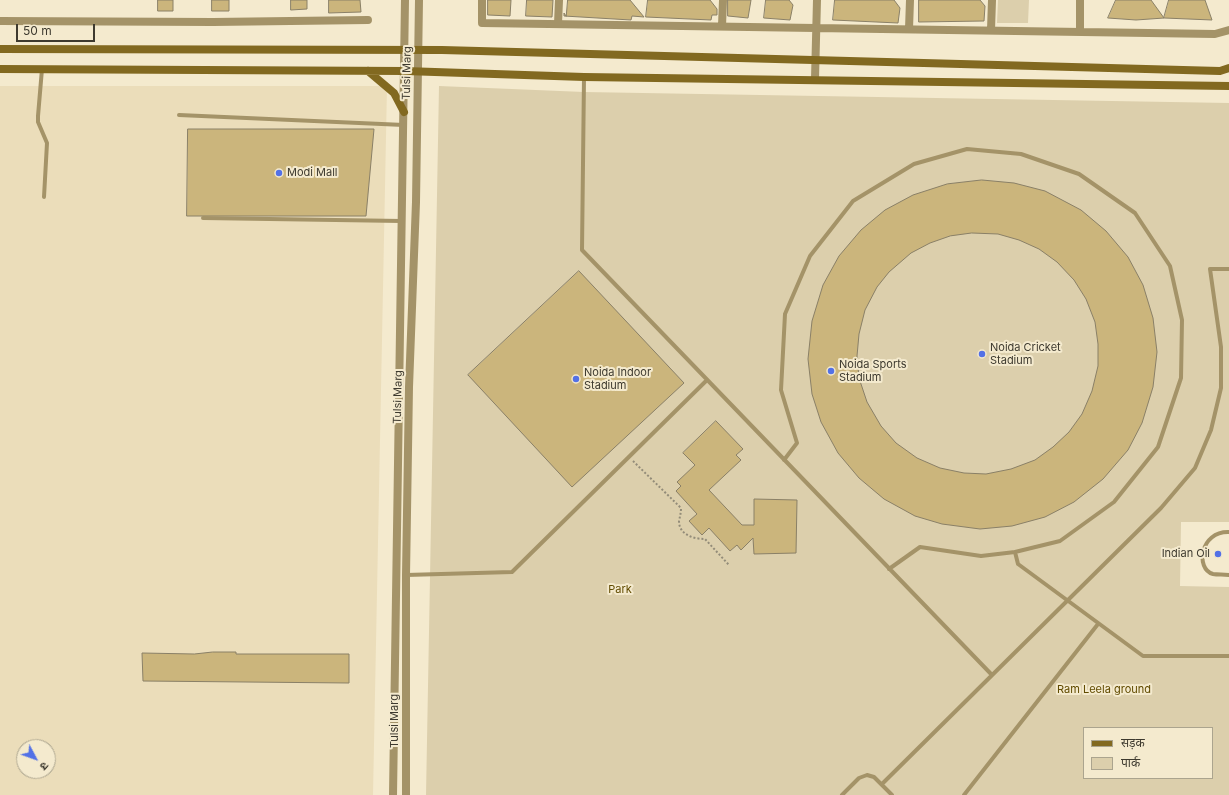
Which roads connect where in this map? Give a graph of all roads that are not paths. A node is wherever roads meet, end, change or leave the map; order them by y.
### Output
1 (405, 0) edge
2 (419, 0) edge
3 (482, 0) edge
4 (559, 0) edge
5 (722, 0) edge
6 (817, 0) edge
7 (910, 0) edge
8 (992, 0) edge
9 (1080, 0) edge
10 (368, 20) dead end
11 (0, 21) edge
12 (558, 24) junction
13 (722, 26) junction
14 (816, 27) junction
15 (909, 29) junction
16 (991, 30) junction
17 (1229, 30) edge
18 (1080, 32) junction
19 (0, 49) edge
20 (405, 51) junction
21 (418, 51) junction
22 (816, 60) junction
23 (1229, 68) edge
24 (0, 69) edge
25 (42, 69) junction
26 (368, 71) junction
27 (405, 71) junction
28 (418, 72) junction
29 (584, 77) junction
30 (815, 79) junction
31 (1228, 87) edge
32 (404, 112) junction
33 (179, 115) dead end
34 (404, 125) junction
35 (44, 196) dead end
36 (203, 218) dead end
37 (403, 222) junction
38 (1229, 269) edge
39 (707, 380) junction
40 (784, 460) junction
41 (1229, 532) edge
42 (1015, 552) junction
43 (890, 569) junction
44 (396, 574) junction
45 (1229, 574) edge
46 (406, 575) junction
47 (1067, 601) junction
48 (1098, 624) junction
49 (1229, 656) edge
50 (992, 675) junction
51 (882, 784) junction
52 (393, 795) edge
53 (406, 795) edge
54 (842, 795) edge
55 (892, 795) edge
56 (964, 795) edge

1 - 20 street, Tulsi Marg
2 - 21 street, Tulsi Marg
3 - 12 street
4 - 12 street
5 - 13 street
6 - 14 street
7 - 15 street
8 - 16 street
9 - 18 street
10 - 11 street
12 - 13 street
13 - 14 street
14 - 15 street
14 - 22 street
15 - 16 street
16 - 18 street
17 - 18 street
19 - 20 main road
20 - 21 main road
20 - 27 street, Tulsi Marg
21 - 22 main road
21 - 28 street, Tulsi Marg
22 - 23 main road
22 - 30 street
24 - 25 main road
25 - 26 main road
25 - 35 lane
26 - 27 main road
26 - 32 main road
27 - 28 main road
27 - 32 street, Tulsi Marg
28 - 29 main road
28 - 46 street, Tulsi Marg
29 - 30 main road
29 - 39 lane
30 - 31 main road
32 - 34 street, Tulsi Marg
33 - 34 lane
34 - 37 street, Tulsi Marg
36 - 37 lane
37 - 44 street, Tulsi Marg
38 - 47 lane
39 - 40 lane
39 - 46 lane
40 - 42 lane
40 - 43 lane
41 - 45 lane
42 - 43 lane
42 - 47 lane
43 - 50 lane
44 - 46 street
44 - 52 street, Tulsi Marg
46 - 53 street, Tulsi Marg
47 - 48 lane
47 - 50 lane
48 - 49 lane
48 - 56 lane
50 - 51 lane
51 - 54 lane
51 - 55 lane

